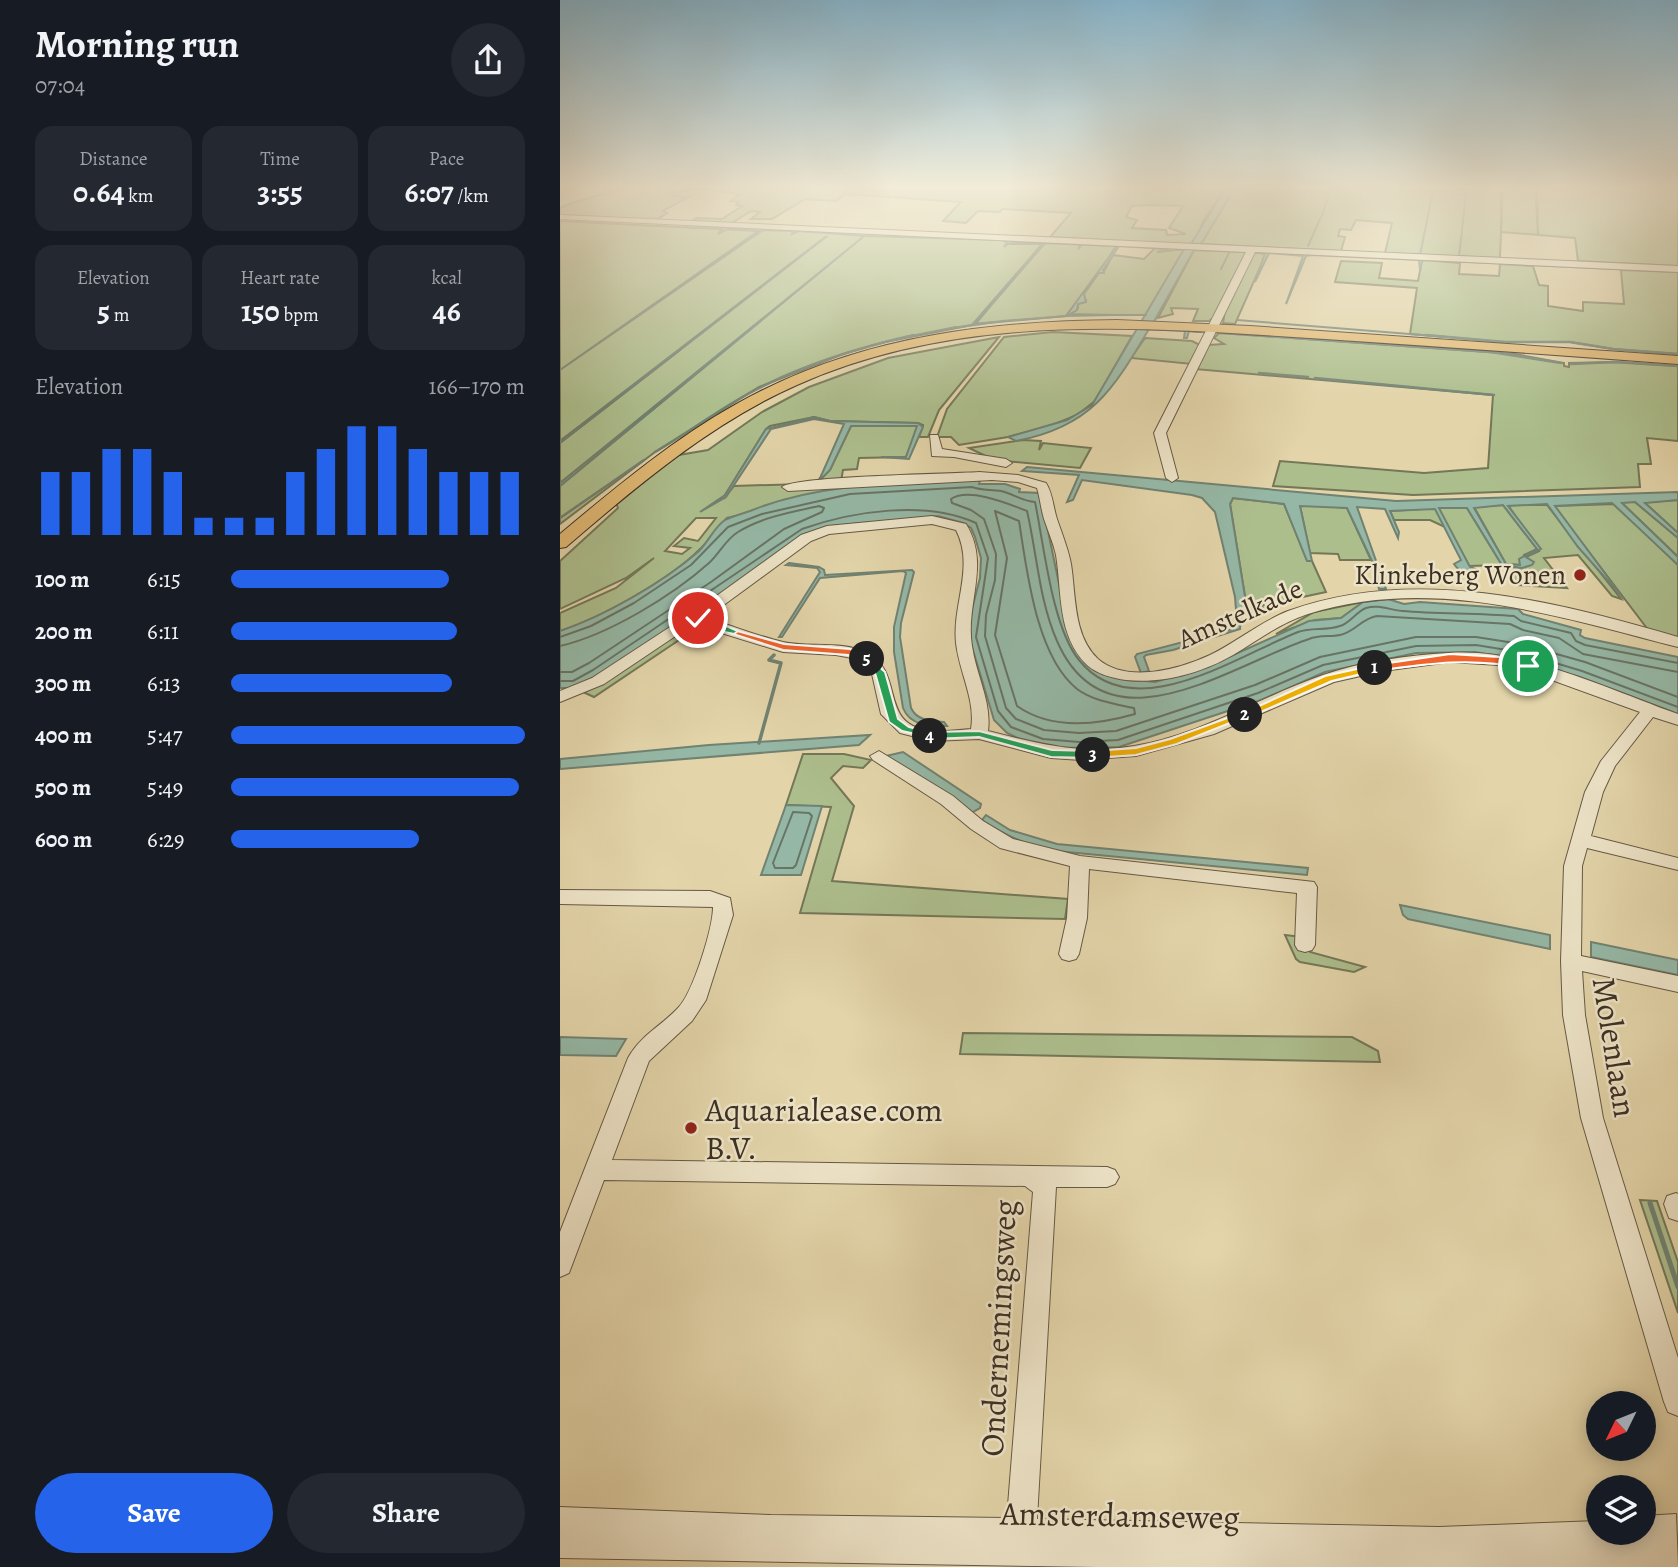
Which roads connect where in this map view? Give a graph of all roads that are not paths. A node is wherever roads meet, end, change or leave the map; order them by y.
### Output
1 (1247, 259) edge
2 (1444, 259) edge
3 (1678, 269) edge
4 (1214, 325) junction
5 (1678, 360) edge
6 (934, 438) dead end
7 (1006, 463) dead end
8 (1172, 478) dead end
9 (789, 487) dead end
10 (560, 543) edge
11 (695, 623) junction
12 (1678, 642) edge
13 (560, 697) edge
14 (1650, 710) junction
15 (1678, 720) edge
16 (979, 734) junction
17 (879, 756) dead end
18 (1580, 840) junction
19 (1080, 862) junction
20 (1678, 864) edge
21 (560, 897) edge
22 (1305, 945) dead end
23 (1069, 954) dead end
24 (1571, 961) junction
25 (1678, 984) edge
26 (596, 1170) junction
27 (1030, 1176) junction
28 (1107, 1177) dead end
29 (560, 1265) edge
30 (1672, 1370) edge
31 (1678, 1402) edge
32 (560, 1522) edge
33 (1656, 1532) edge
34 (1021, 1533) junction
35 (1678, 1535) edge
36 (1586, 1537) edge
37 (560, 1543) edge

1 - 4 street
2 - 3 street
4 - 5 main road
4 - 8 street
4 - 10 main road
6 - 7 street
9 - 12 street, Amstelkade
11 - 13 street
11 - 16 street
11 - 16 street
14 - 15 street
14 - 16 street
14 - 18 street, Molenlaan
17 - 19 street
18 - 20 street
18 - 24 street, Molenlaan
19 - 22 street
19 - 23 street
21 - 26 street
24 - 25 street
24 - 30 street, Molenlaan
26 - 27 street, Ondernemingsweg
26 - 29 street
27 - 28 street, Ondernemingsweg
27 - 34 street, Ondernemingsweg
30 - 31 street, Molenlaan
32 - 34 street, Amsterdamseweg
33 - 35 street, Amsterdamseweg
34 - 36 street, Amsterdamseweg
35 - 37 street, Amsterdamseweg

